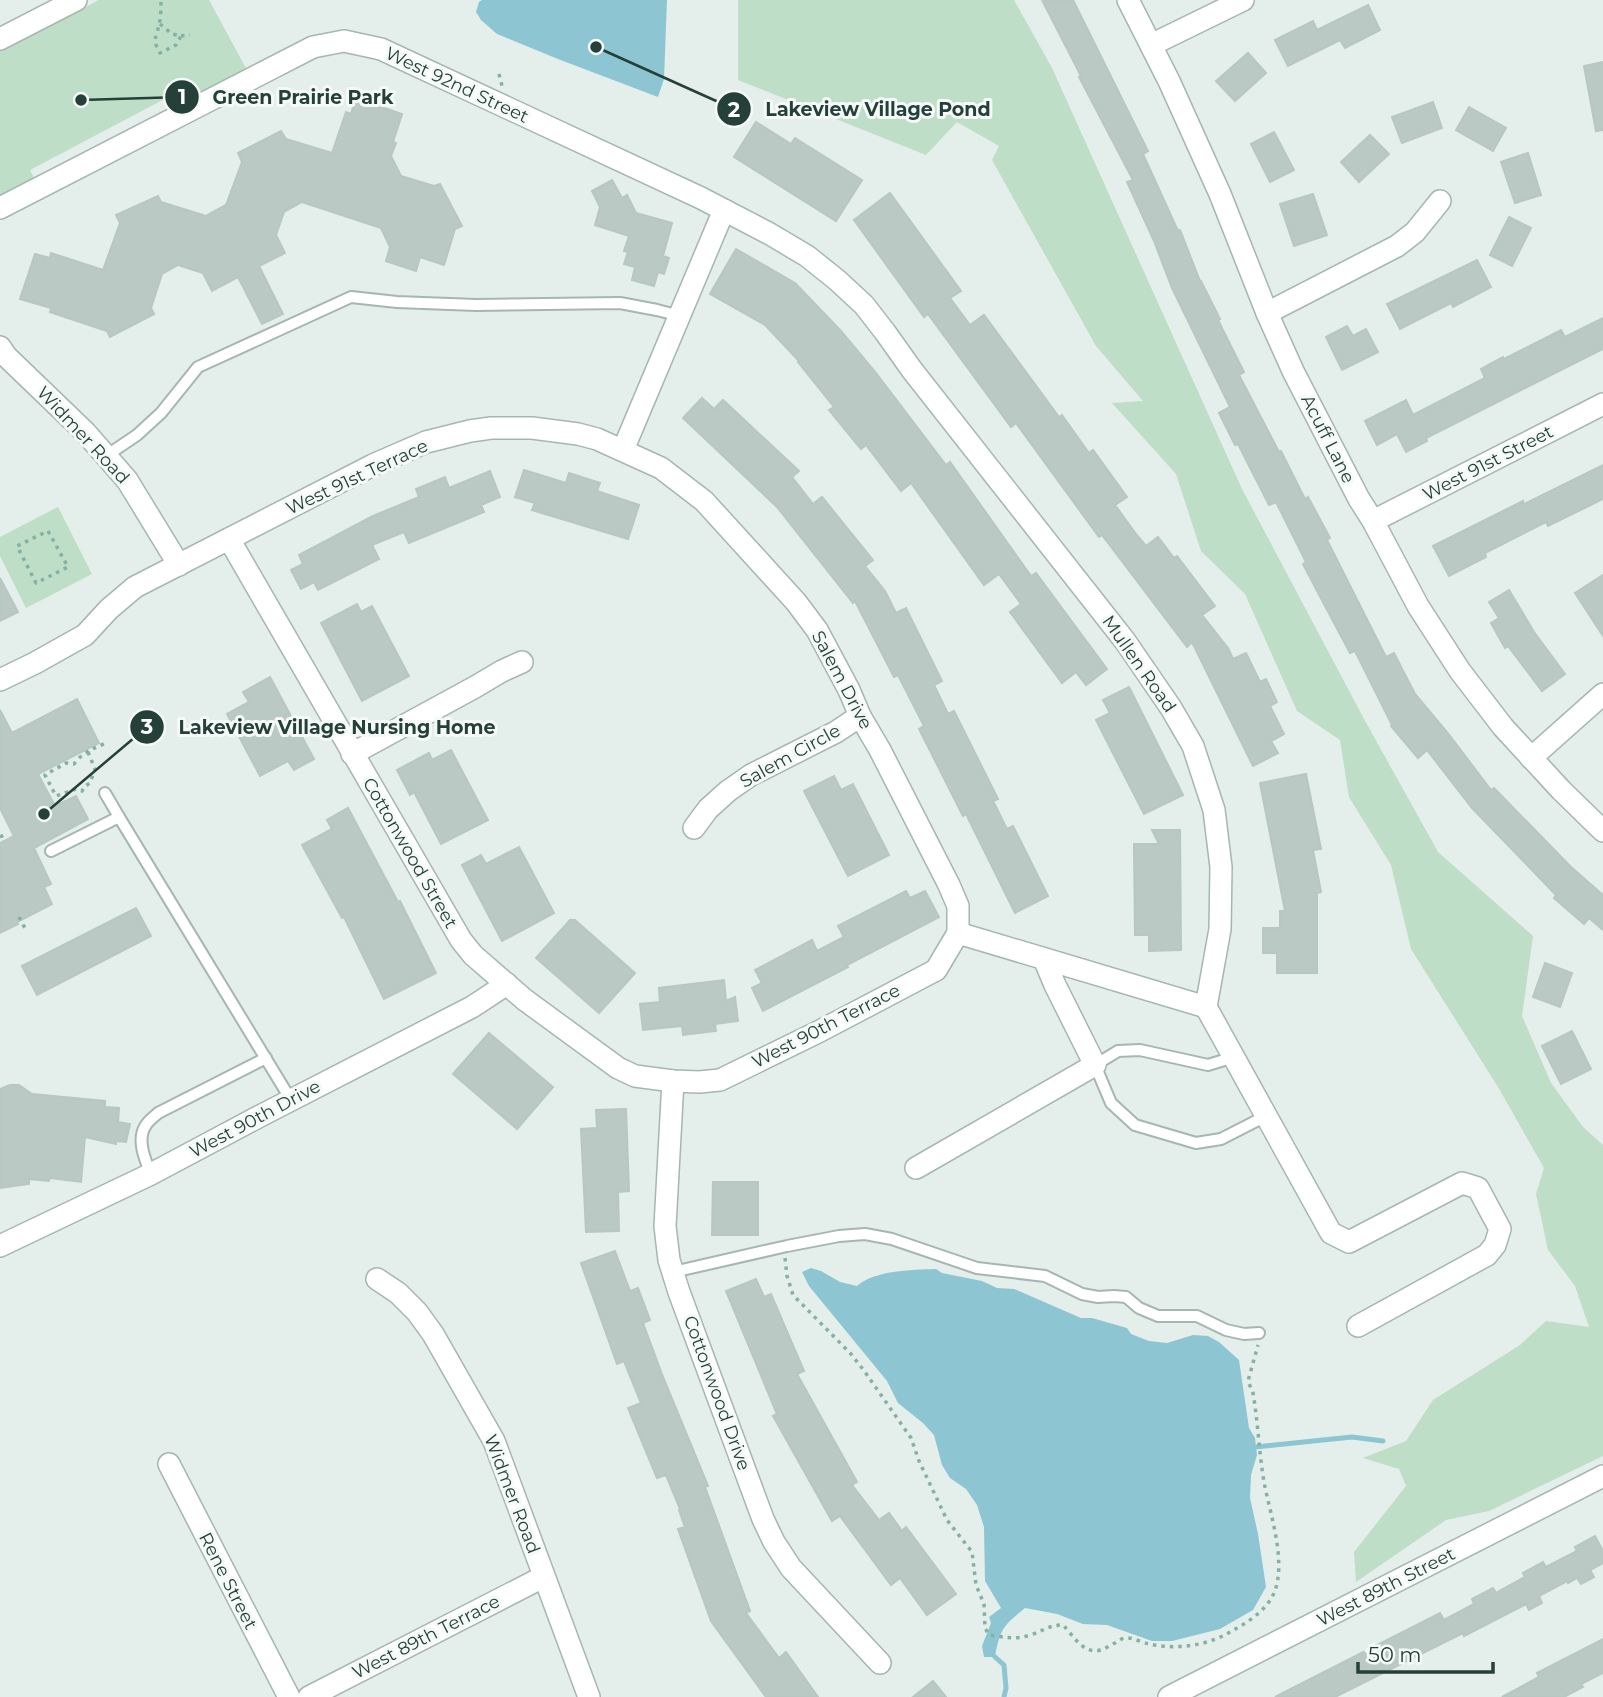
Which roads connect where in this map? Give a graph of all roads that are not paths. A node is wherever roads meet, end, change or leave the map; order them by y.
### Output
1 (1128, 0) edge
2 (1243, 0) edge
3 (70, 1) edge
4 (0, 39) edge
5 (1151, 44) junction
6 (1440, 201) dead end
7 (0, 208) edge
8 (724, 210) junction
9 (1267, 313) junction
10 (680, 316) junction
11 (0, 347) edge
12 (1603, 404) edge
13 (623, 450) junction
14 (106, 456) junction
15 (1373, 521) junction
16 (229, 539) junction
17 (179, 565) junction
18 (522, 662) dead end
19 (0, 680) edge
20 (1603, 694) edge
21 (860, 716) junction
22 (352, 754) junction
23 (1531, 758) junction
24 (105, 793) dead end
25 (119, 817) junction
26 (694, 828) dead end
27 (1603, 831) edge
28 (51, 851) dead end
29 (958, 933) junction
30 (1044, 959) junction
31 (507, 984) junction
32 (1206, 1007) junction
33 (1234, 1057) junction
34 (266, 1058) junction
35 (1095, 1065) junction
36 (673, 1082) junction
37 (291, 1100) junction
38 (1266, 1116) junction
39 (916, 1168) dead end
40 (151, 1174) junction
41 (0, 1246) edge
42 (673, 1272) junction
43 (377, 1279) dead end
44 (1358, 1326) dead end
45 (1259, 1333) road end
46 (169, 1464) dead end
47 (1602, 1480) edge
48 (543, 1577) junction
49 (880, 1662) dead end
50 (289, 1697) edge
51 (309, 1697) edge
52 (589, 1697) edge
53 (1169, 1697) edge

1 - 5 street, Acuff Lane
2 - 5 street
3 - 4 street
5 - 9 street, Acuff Lane
6 - 9 street
7 - 8 street, West 92nd Street
8 - 10 street
8 - 32 street, Mullen Road
9 - 15 street, Acuff Lane
10 - 13 street
10 - 14 lane
11 - 14 street, Widmer Road
12 - 15 street, West 91st Street
13 - 16 street, West 91st Terrace
13 - 21 street, Salem Drive
14 - 17 street, Widmer Road
15 - 23 street, Acuff Lane
16 - 17 street, West 91st Terrace
16 - 22 street, Cottonwood Street
17 - 19 street, West 91st Terrace
18 - 22 street
20 - 23 street
21 - 26 street, Salem Circle
21 - 29 street, Salem Drive
22 - 31 street, Cottonwood Street
23 - 27 street, Acuff Lane
24 - 25 lane
25 - 28 lane
25 - 34 lane
29 - 30 street
29 - 36 street, West 90th Terrace
30 - 32 street
30 - 35 street
31 - 36 street, Cottonwood Street
31 - 37 street, West 90th Drive
32 - 33 street
33 - 35 lane
33 - 38 street
34 - 37 lane
34 - 40 lane
35 - 38 lane
35 - 39 street
36 - 42 street, Cottonwood Drive
37 - 40 street, West 90th Drive
38 - 44 street
40 - 41 street, West 90th Drive
42 - 45 lane
42 - 49 street, Cottonwood Drive
43 - 48 street, Widmer Road
46 - 50 street, Rene Street
47 - 53 street, West 89th Street
48 - 51 street, West 89th Terrace
48 - 52 street, Widmer Road

